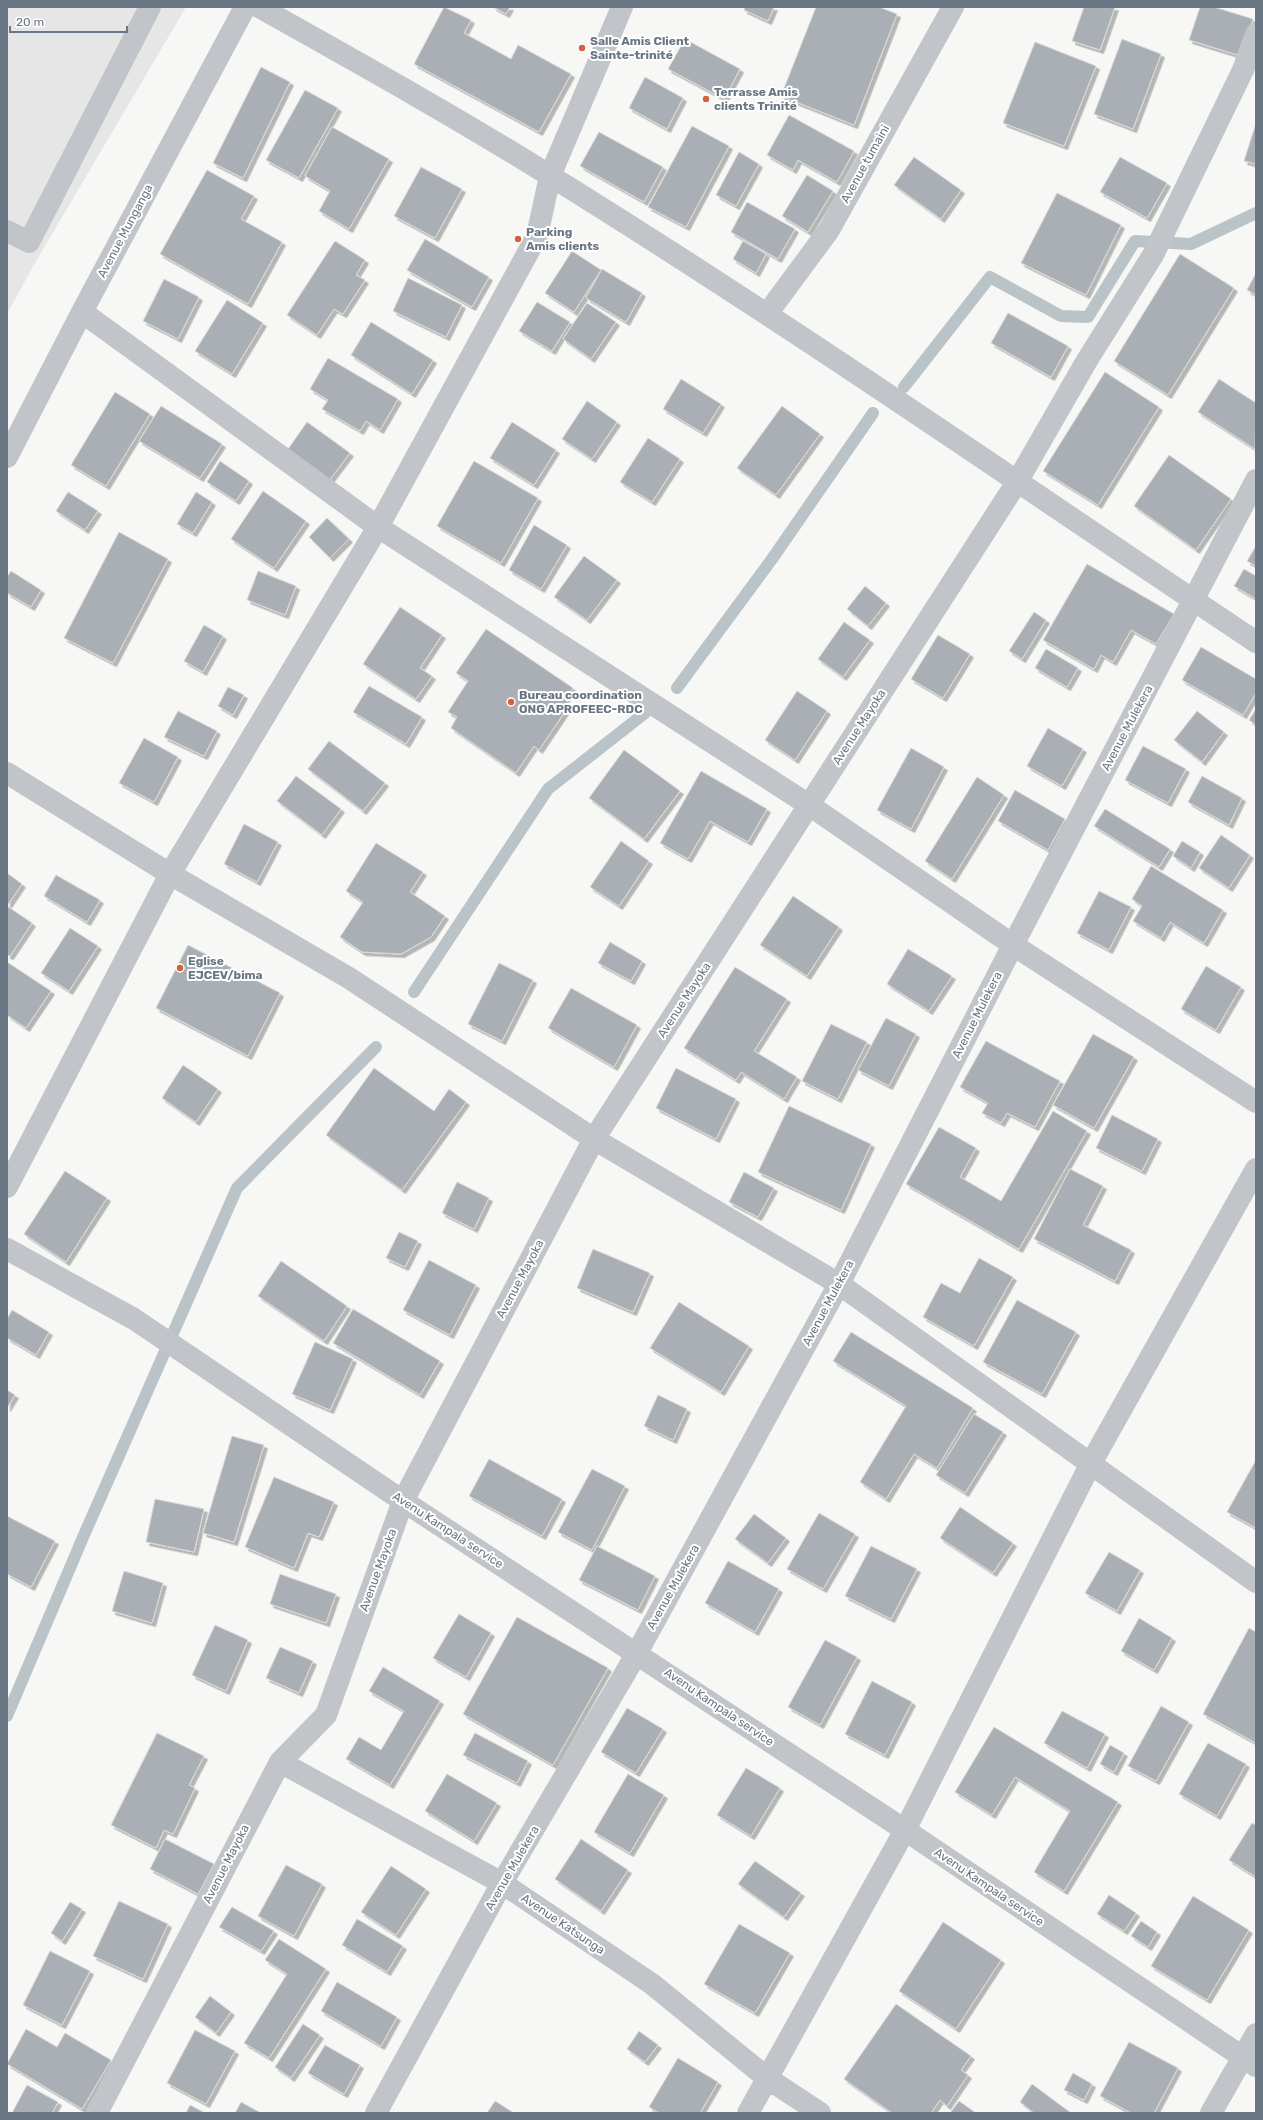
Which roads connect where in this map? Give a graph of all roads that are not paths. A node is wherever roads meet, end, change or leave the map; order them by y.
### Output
1 (150, 7) edge
2 (245, 7) edge
3 (259, 7) edge
4 (622, 7) edge
5 (952, 7) edge
6 (1256, 34) edge
7 (550, 176) junction
8 (7, 231) edge
9 (82, 312) junction
10 (767, 314) junction
11 (7, 457) edge
12 (1256, 480) edge
13 (1017, 482) junction
14 (378, 527) junction
15 (1194, 600) junction
16 (1256, 642) edge
17 (7, 772) edge
18 (809, 805) junction
19 (170, 874) junction
20 (1013, 945) junction
21 (1256, 1102) edge
22 (594, 1139) junction
23 (1256, 1169) edge
24 (7, 1187) edge
25 (7, 1249) edge
26 (839, 1284) junction
27 (1090, 1465) junction
28 (403, 1501) junction
29 (1256, 1582) edge
30 (637, 1653) junction
31 (280, 1762) junction
32 (904, 1830) junction
33 (502, 1883) junction
34 (1256, 2034) edge
35 (1249, 2062) edge
36 (767, 2078) junction
37 (97, 2113) edge
38 (376, 2113) edge
39 (748, 2113) edge
40 (820, 2113) edge
41 (1211, 2113) edge

1 - 8 street
2 - 9 street, Avenue Munganga
3 - 7 street
4 - 7 street
5 - 10 street, Avenue tumaini
6 - 13 street, Avenue Mayoka
7 - 10 street
7 - 14 street
9 - 11 street, Avenue Munganga
9 - 14 street
10 - 13 street
12 - 15 street, Avenue Mulekera
13 - 15 street
13 - 18 street, Avenue Mayoka
14 - 18 street
14 - 19 street
15 - 16 street
15 - 20 street, Avenue Mulekera
17 - 19 street
18 - 20 street
18 - 22 street, Avenue Mayoka
19 - 22 street
19 - 24 street
20 - 21 street
20 - 26 street, Avenue Mulekera
22 - 26 street
22 - 28 street, Avenue Mayoka
23 - 27 street
25 - 28 street, Avenu Kampala service
26 - 27 street
26 - 30 street, Avenue Mulekera
27 - 29 street
27 - 32 street
28 - 30 street, Avenu Kampala service
28 - 31 street, Avenue Mayoka
30 - 32 street, Avenu Kampala service
30 - 33 street, Avenue Mulekera
31 - 33 street, Avenue Katsunga
31 - 37 street, Avenue Mayoka
32 - 35 street, Avenu Kampala service
32 - 36 street
33 - 36 street, Avenue Katsunga
33 - 38 street, Avenue Mulekera
34 - 35 street
35 - 41 street
36 - 39 street
36 - 40 street, Avenue Katsunga

